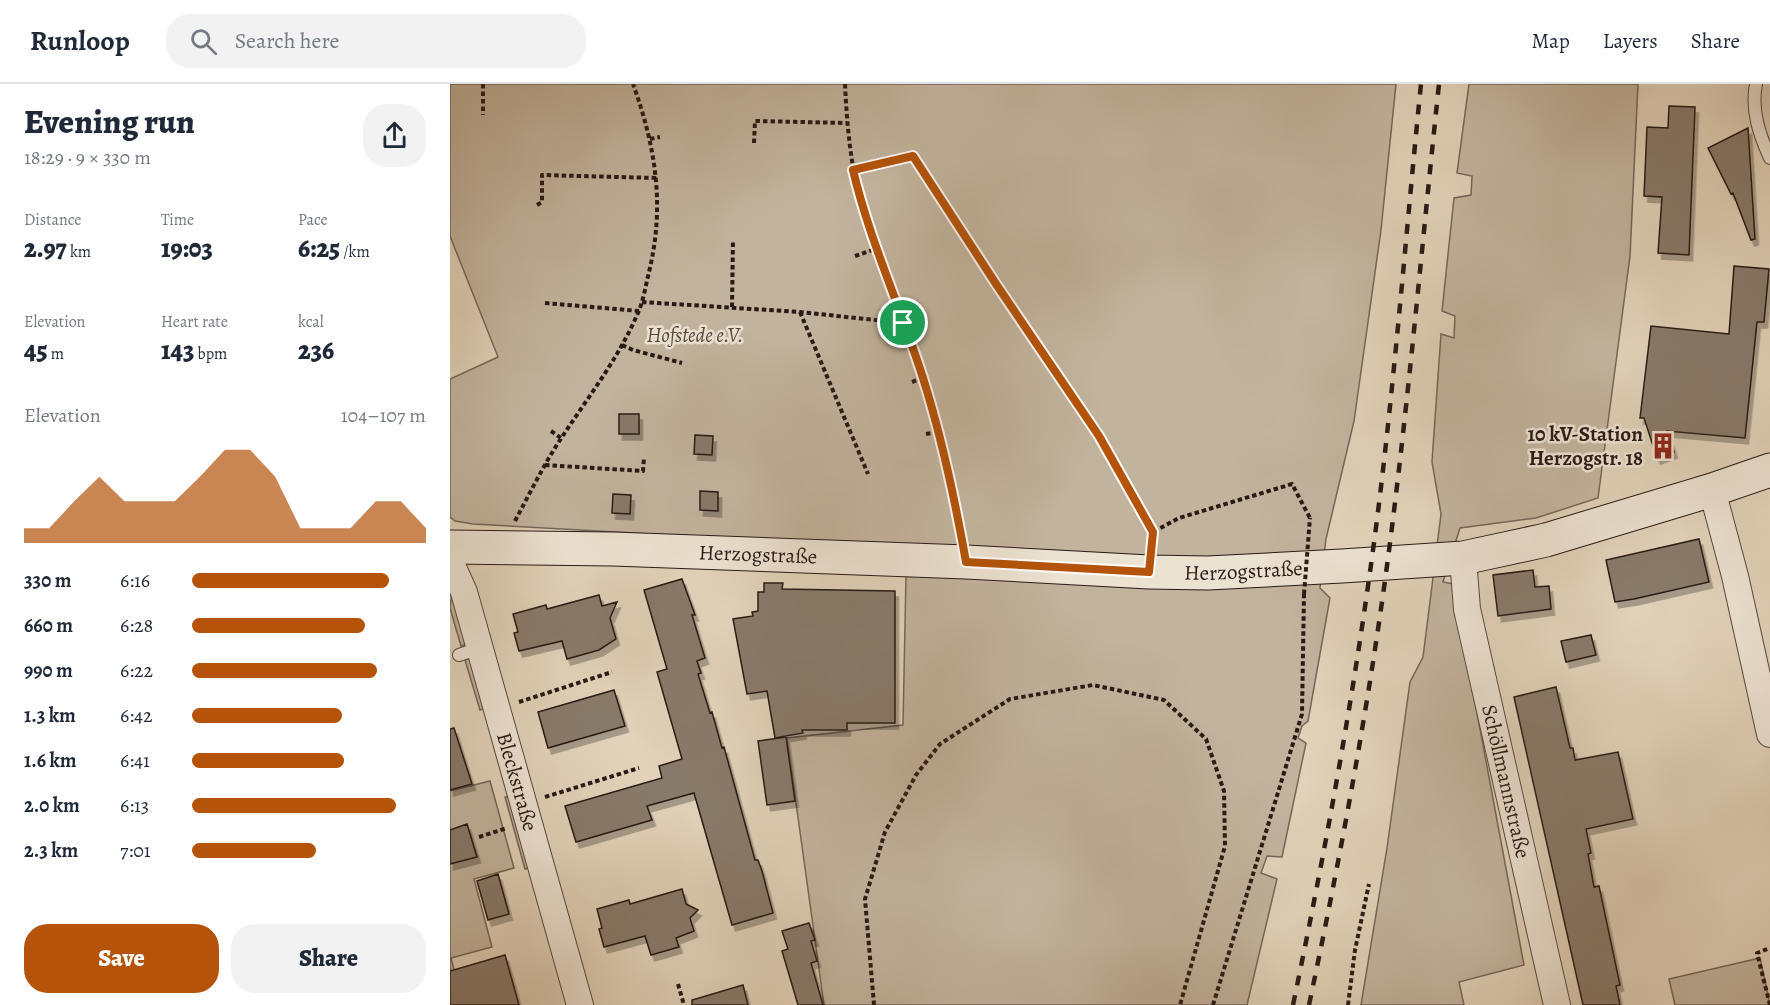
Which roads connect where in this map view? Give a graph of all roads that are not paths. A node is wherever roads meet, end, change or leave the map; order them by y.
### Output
1 (1756, 84) edge
2 (1770, 158) edge
3 (1770, 470) edge
4 (1712, 490) junction
5 (450, 547) edge
6 (1463, 558) junction
7 (450, 561) edge
8 (1770, 734) edge
9 (580, 1005) edge
10 (1557, 1005) edge

1 - 2 lane
3 - 4 street, Herzogstraße
4 - 6 street, Herzogstraße
4 - 8 street
5 - 6 street, Herzogstraße
6 - 10 street, Schöllmannstraße
7 - 9 street, Bleckstraße

